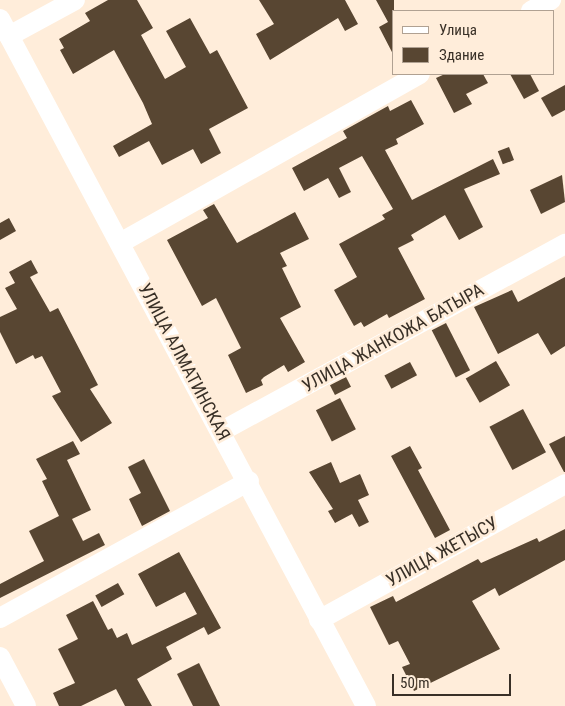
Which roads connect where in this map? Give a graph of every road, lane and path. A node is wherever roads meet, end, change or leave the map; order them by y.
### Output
1 (75, 0) edge
2 (551, 0) edge
3 (533, 10) edge
4 (4, 28) edge
5 (418, 75) edge
6 (120, 243) junction
7 (565, 244) edge
8 (222, 431) junction
9 (249, 481) junction
10 (565, 484) edge
11 (0, 618) edge
12 (319, 620) junction
13 (0, 657) edge
14 (26, 706) edge
15 (366, 706) edge

1 - 4 street
2 - 3 street
4 - 6 street, УЛИЦА АЛМАТИНСКАЯ
5 - 6 street
6 - 8 street, УЛИЦА АЛМАТИНСКАЯ
7 - 8 street, УЛИЦА ЖАНКОЖА БАТЫРА
8 - 9 street, УЛИЦА АЛМАТИНСКАЯ
9 - 11 street
9 - 12 street, УЛИЦА АЛМАТИНСКАЯ
10 - 12 street, УЛИЦА ЖЕТЫСУ
12 - 15 street, УЛИЦА АЛМАТИНСКАЯ
13 - 14 street

